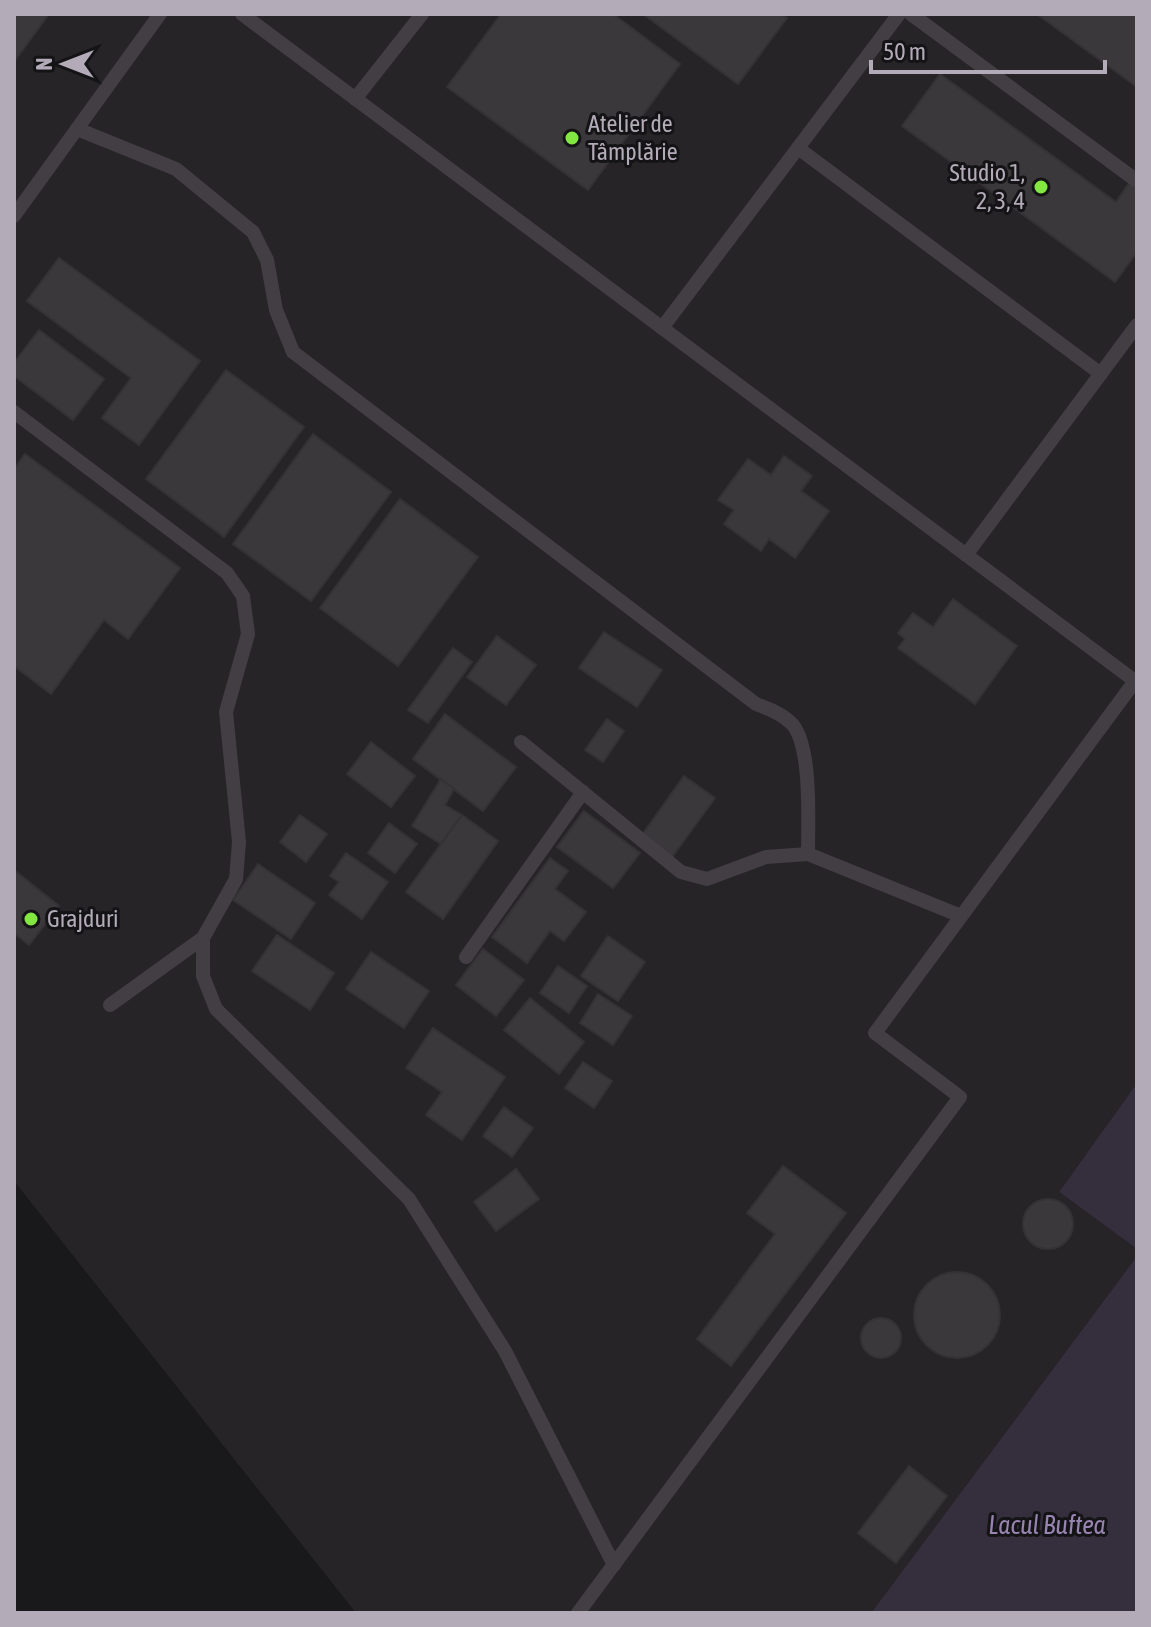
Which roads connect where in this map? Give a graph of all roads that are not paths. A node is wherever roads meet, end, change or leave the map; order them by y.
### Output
1 (160, 14) edge
2 (242, 14) edge
3 (422, 14) edge
4 (899, 14) edge
5 (911, 14) edge
6 (355, 99) junction
7 (77, 129) junction
8 (798, 148) junction
9 (1137, 181) edge
10 (14, 216) edge
11 (1137, 325) edge
12 (662, 328) junction
13 (1101, 374) junction
14 (14, 412) edge
15 (966, 555) junction
16 (521, 742) dead end
17 (583, 792) junction
18 (808, 854) junction
19 (961, 916) junction
20 (203, 938) junction
21 (466, 957) dead end
22 (110, 1005) dead end
23 (614, 1565) junction
24 (578, 1613) edge

1 - 7 lane
2 - 6 lane
3 - 6 lane
4 - 8 lane
5 - 9 lane
6 - 12 lane
7 - 10 lane
7 - 18 lane
8 - 12 lane
8 - 13 lane
11 - 13 lane
12 - 15 lane
13 - 15 lane
14 - 20 lane
15 - 19 lane
16 - 17 lane
17 - 18 lane
17 - 21 lane
18 - 19 lane
19 - 23 lane
20 - 22 lane
20 - 23 lane
23 - 24 lane

